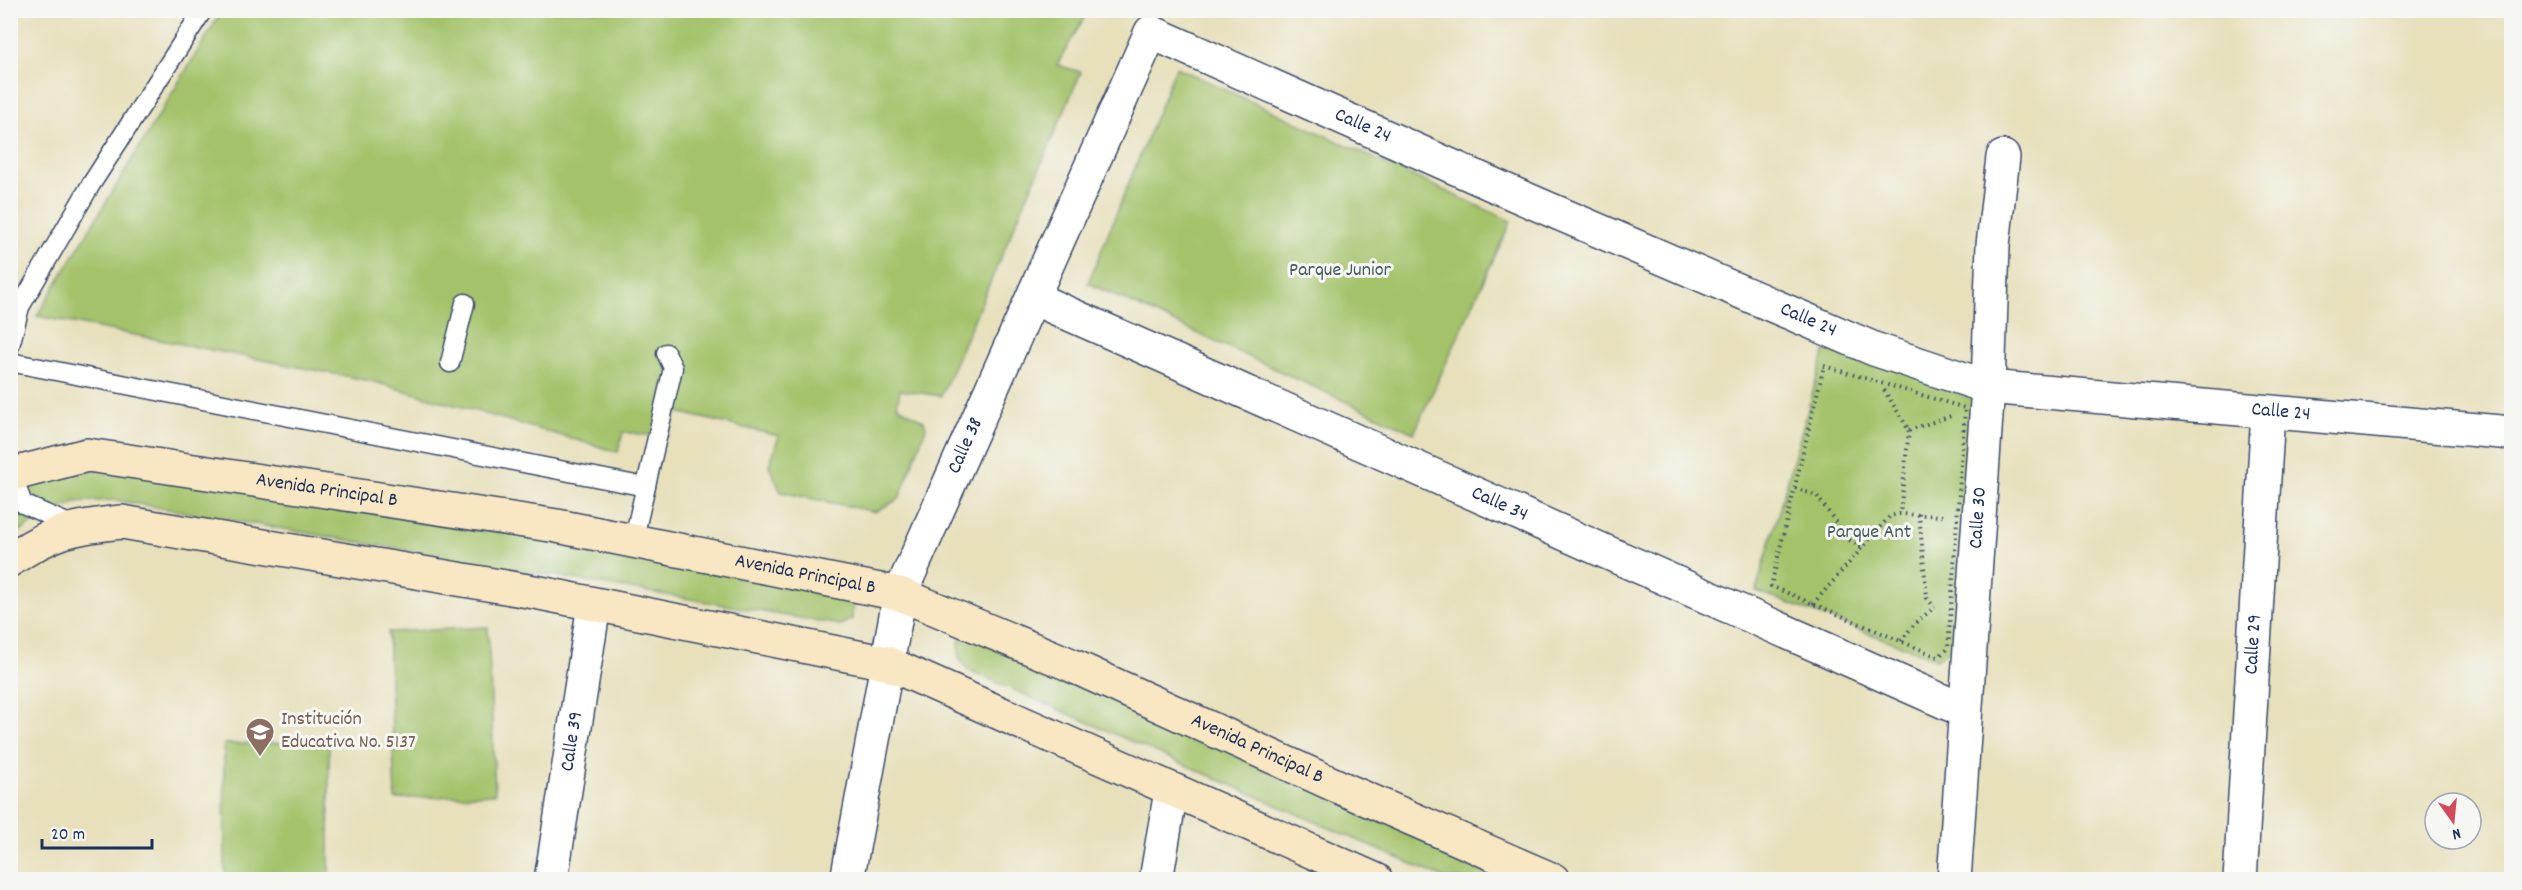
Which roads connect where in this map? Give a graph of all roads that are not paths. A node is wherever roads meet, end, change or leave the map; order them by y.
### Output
1 (203, 10) edge
2 (1151, 32) joint
3 (2003, 157) dead end
4 (1033, 298) junction
5 (465, 303) dead end
6 (10, 346) edge
7 (666, 353) dead end
8 (10, 362) edge
9 (450, 363) dead end
10 (1988, 387) junction
11 (2268, 412) junction
12 (2511, 433) edge
13 (10, 470) edge
14 (11, 475) edge
15 (646, 487) junction
16 (76, 526) junction
17 (633, 542) junction
18 (10, 560) edge
19 (900, 594) junction
20 (594, 605) junction
21 (886, 663) junction
22 (1965, 711) junction
23 (1171, 791) junction
24 (1324, 869) edge
25 (551, 879) edge
26 (848, 879) edge
27 (1156, 879) edge
28 (1376, 879) edge
29 (1553, 879) edge
30 (1954, 879) edge
31 (2240, 879) edge

1 - 6 lane
2 - 4 street, Calle 38
2 - 10 street, Calle 24
3 - 10 street, Calle 30
4 - 19 street, Calle 38
4 - 22 street, Calle 34
5 - 9 lane
7 - 15 lane
8 - 15 lane
10 - 11 street, Calle 24
10 - 22 street, Calle 30
11 - 12 street, Calle 24
11 - 31 street, Calle 29
13 - 14 lane
14 - 16 lane
14 - 17 main road, Avenida Principal B
15 - 17 lane
16 - 18 main road
16 - 20 main road
17 - 19 main road, Avenida Principal B
19 - 21 street, Calle 38
19 - 29 main road, Avenida Principal B
20 - 21 main road
20 - 25 street, Calle 39
21 - 23 main road
21 - 26 street, Calle 38
22 - 30 street, Calle 30
23 - 24 main road
23 - 27 street
24 - 28 main road

